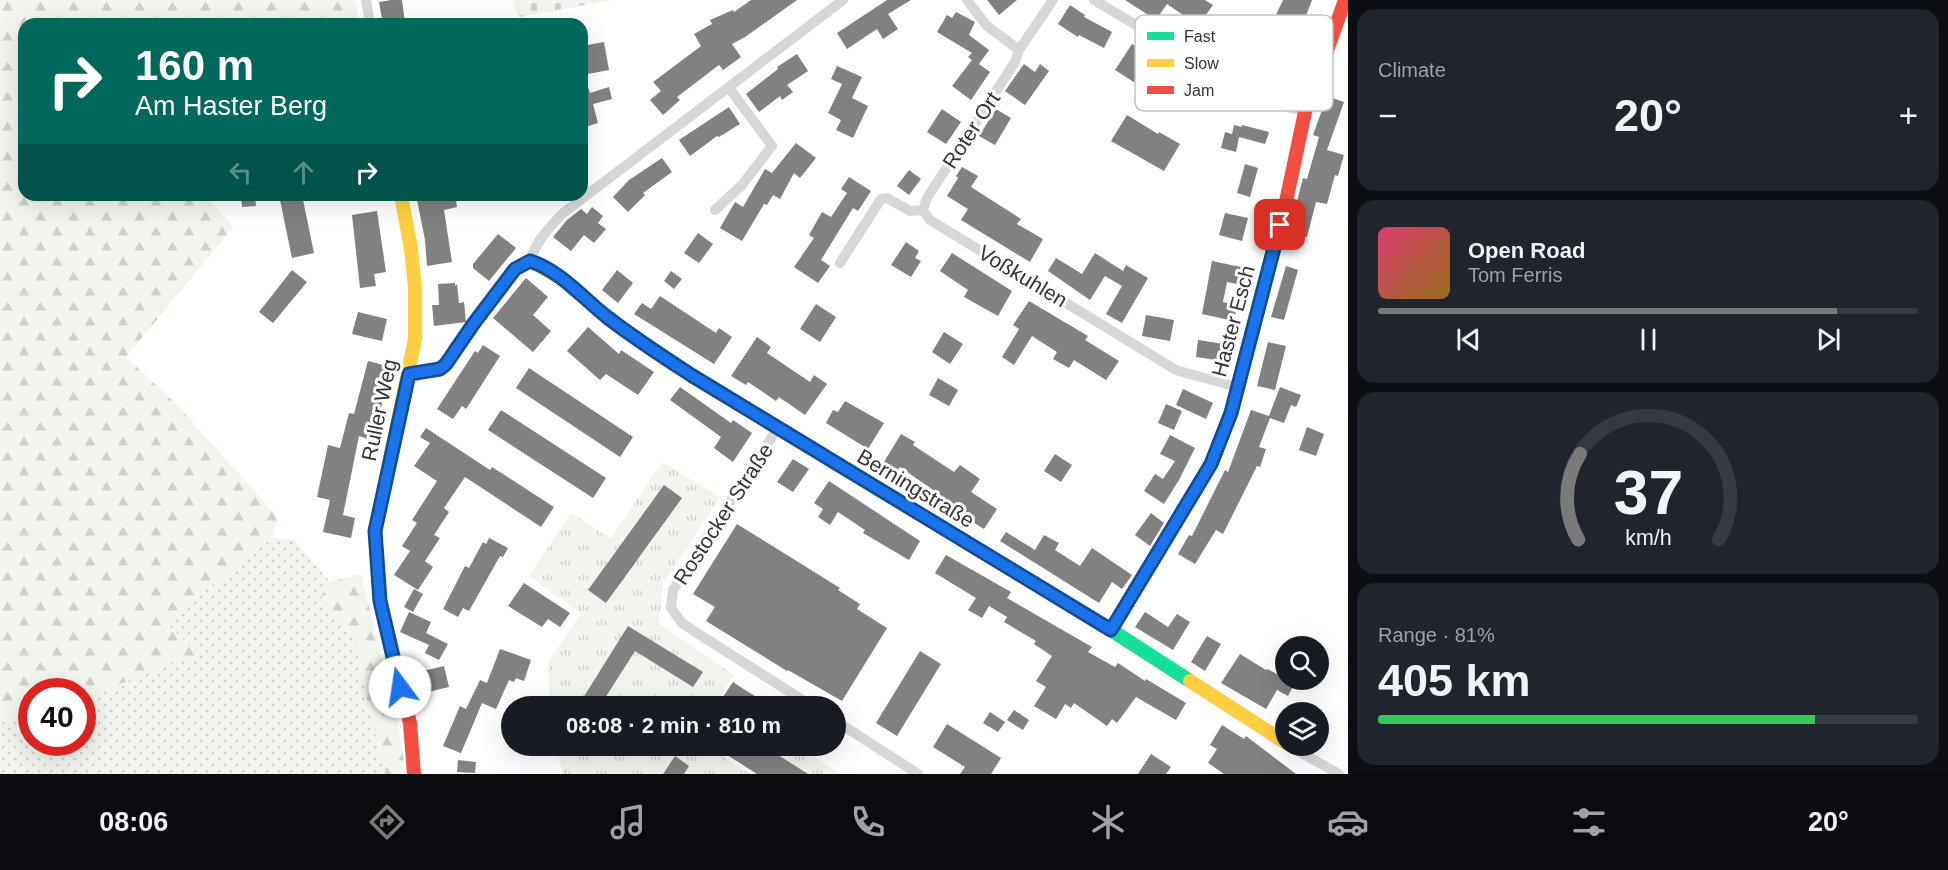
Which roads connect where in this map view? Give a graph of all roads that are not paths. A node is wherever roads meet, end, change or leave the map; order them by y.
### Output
1 (366, 0) edge
2 (843, 0) edge
3 (967, 0) edge
4 (1053, 0) edge
5 (1094, 0) edge
6 (1345, 0) edge
7 (369, 18) edge
8 (1135, 24) edge
9 (1333, 34) edge
10 (1019, 50) junction
11 (729, 88) junction
12 (1302, 111) edge
13 (1305, 112) joint
14 (588, 193) edge
15 (402, 201) edge
16 (578, 201) edge
17 (715, 210) dead end
18 (923, 210) junction
19 (530, 261) junction
20 (840, 263) dead end
21 (409, 374) junction
22 (1237, 387) junction
23 (777, 429) junction
24 (1111, 630) junction
25 (796, 696) edge
26 (846, 727) edge
27 (1275, 736) edge
28 (1308, 756) edge
29 (414, 774) edge
30 (918, 774) edge
31 (1339, 774) edge

1 - 7 street
2 - 11 street
3 - 10 street
4 - 10 street, Roter Ort
5 - 8 street
6 - 9 street, Haster Esch
10 - 18 street, Roter Ort
11 - 14 street
11 - 17 street
12 - 13 street
13 - 22 street, Haster Esch
15 - 21 street, Ruller Weg
16 - 19 street
18 - 20 street, Voßkuhlen
18 - 22 street, Voßkuhlen
19 - 21 street
19 - 23 street, Berningstraße
21 - 29 street, Ruller Weg
22 - 24 street, Haster Esch
23 - 24 street, Berningstraße
23 - 25 street, Rostocker Straße
24 - 27 street, Berningstraße
26 - 30 street
28 - 31 street, Berningstraße

